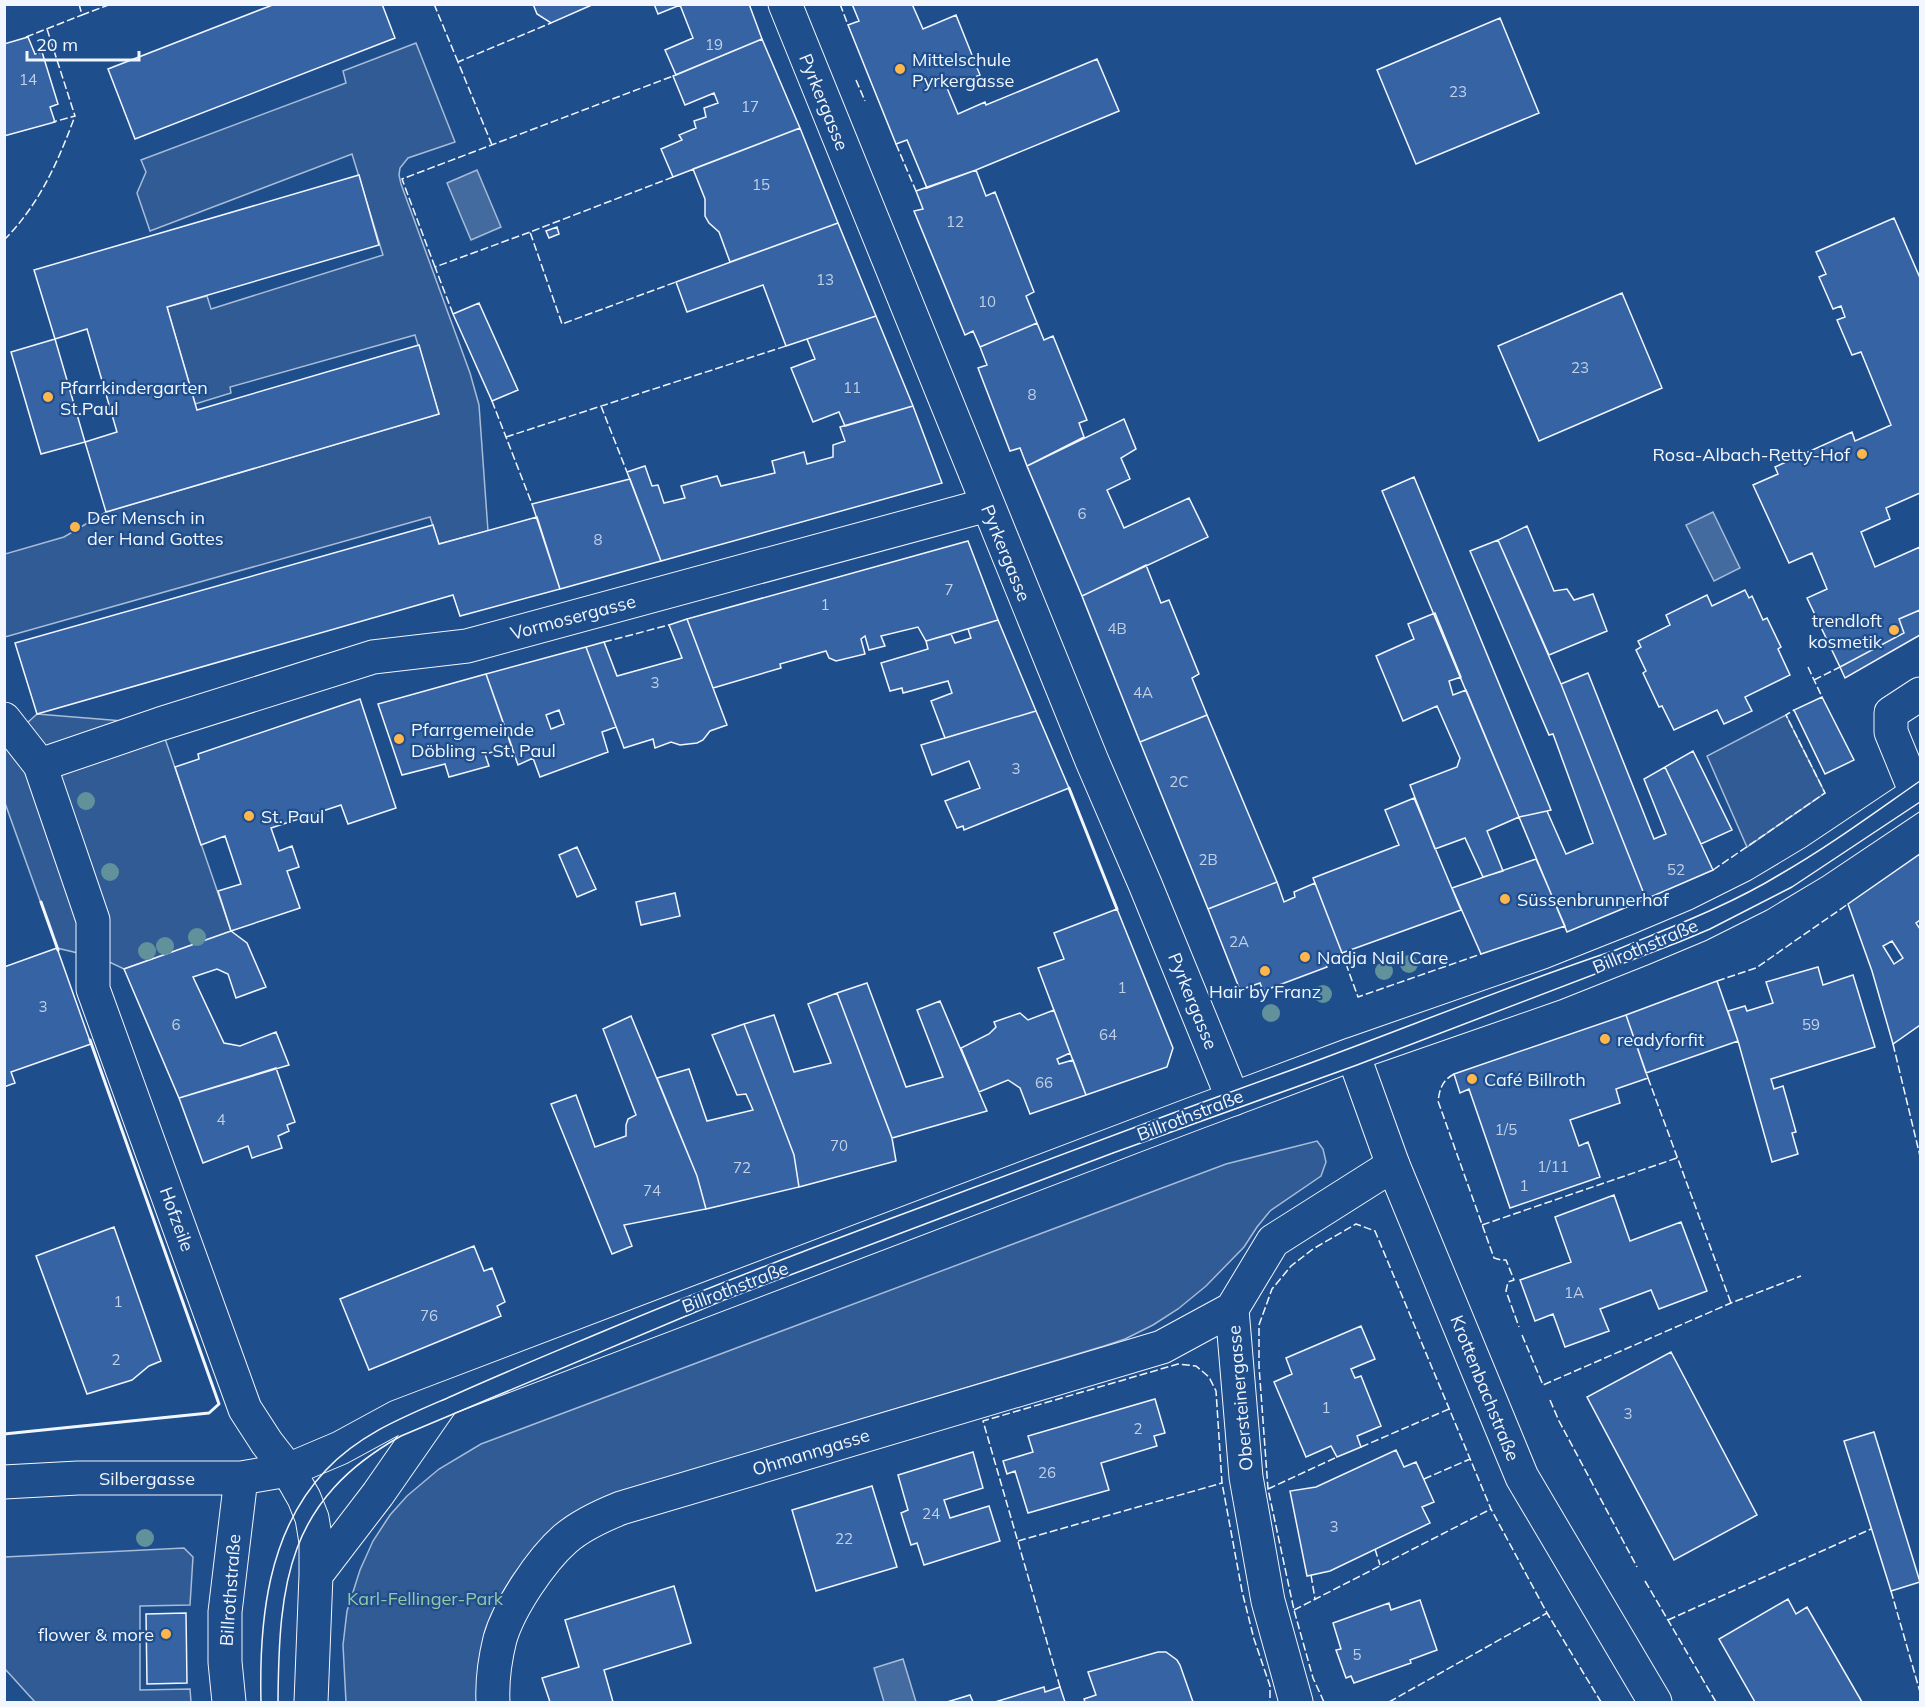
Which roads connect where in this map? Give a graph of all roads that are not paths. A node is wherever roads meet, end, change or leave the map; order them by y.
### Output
1 (784, 4) edge
2 (987, 505) junction
3 (1920, 694) edge
4 (10, 726) edge
5 (40, 765) junction
6 (1918, 792) edge
7 (1353, 1054) junction
8 (1233, 1099) junction
9 (1393, 1165) junction
10 (1232, 1308) junction
11 (444, 1399) junction
12 (288, 1470) junction
13 (241, 1478) junction
14 (4, 1482) edge
15 (316, 1575) junction
16 (229, 1702) edge
17 (311, 1702) edge
18 (493, 1702) edge
19 (1296, 1702) edge
20 (1655, 1702) edge

1 - 2 street, Pyrkergasse
2 - 5 street, Vormosergasse
2 - 8 street, Pyrkergasse
3 - 6 street, Billrothstraße
4 - 5 street
5 - 12 street, Hofzeile
6 - 7 street, Billrothstraße
7 - 8 street, Billrothstraße
7 - 9 street, Krottenbachstraße
8 - 11 street, Billrothstraße
9 - 10 street, Obersteinergasse
9 - 20 street, Krottenbachstraße
10 - 18 street, Ohmanngasse
10 - 19 street, Obersteinergasse
11 - 12 street, Billrothstraße
11 - 15 street
12 - 13 street, Silbergasse
12 - 15 street
13 - 14 street, Silbergasse
13 - 16 street, Billrothstraße
15 - 17 street

